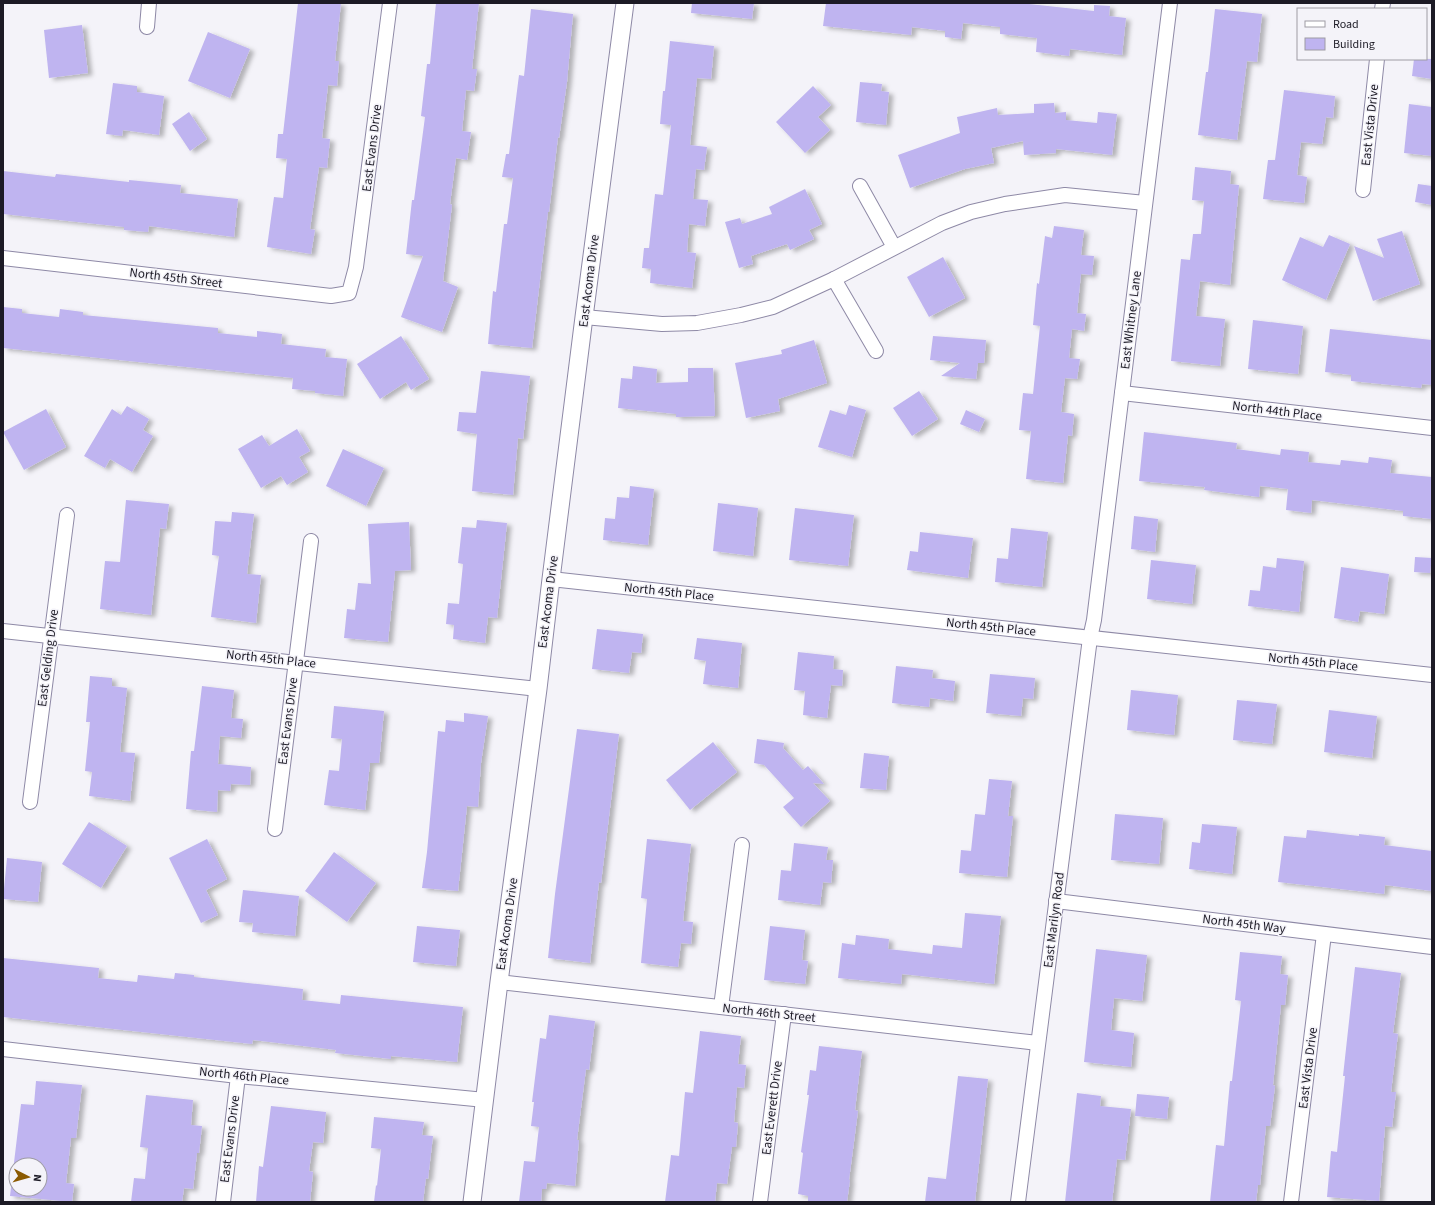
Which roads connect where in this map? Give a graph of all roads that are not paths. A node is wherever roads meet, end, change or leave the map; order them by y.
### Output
1 (149, 3) edge
2 (390, 3) edge
3 (626, 3) edge
4 (1170, 3) edge
5 (147, 27) dead end
6 (1377, 60) edge
7 (860, 186) dead end
8 (1363, 190) dead end
9 (1145, 203) junction
10 (894, 247) junction
11 (3, 258) edge
12 (834, 279) junction
13 (349, 293) joint
14 (584, 317) junction
15 (876, 351) dead end
16 (1122, 393) junction
17 (1432, 428) edge
18 (67, 515) dead end
19 (311, 541) dead end
20 (550, 579) junction
21 (3, 631) edge
22 (51, 636) junction
23 (1090, 638) junction
24 (296, 662) junction
25 (1432, 675) edge
26 (538, 689) junction
27 (30, 802) dead end
28 (275, 829) dead end
29 (742, 845) dead end
30 (1056, 901) junction
31 (1324, 934) junction
32 (1432, 947) edge
33 (499, 982) junction
34 (721, 1007) junction
35 (784, 1014) junction
36 (1038, 1043) junction
37 (3, 1049) edge
38 (238, 1076) junction
39 (485, 1100) junction
40 (223, 1202) edge
41 (472, 1202) edge
42 (760, 1202) edge
43 (1018, 1202) edge
44 (1291, 1202) edge

1 - 5 street
2 - 13 street, East Evans Drive
3 - 14 street, East Acoma Drive
4 - 9 street, East Whitney Lane
6 - 8 street, East Vista Drive
7 - 10 street
9 - 10 street
9 - 16 street, East Whitney Lane
10 - 12 street
11 - 13 street, North 45th Street
12 - 14 street
12 - 15 street
14 - 20 street, East Acoma Drive
16 - 17 street, North 44th Place
16 - 23 street, East Whitney Lane
18 - 22 street, East Gelding Drive
19 - 24 street, East Evans Drive
20 - 23 street, North 45th Place
20 - 26 street, East Acoma Drive
21 - 22 street, North 45th Place
22 - 24 street, North 45th Place
22 - 27 street, East Gelding Drive
23 - 25 street, North 45th Place
23 - 30 street, East Marilyn Road
24 - 26 street, North 45th Place
24 - 28 street, East Evans Drive
26 - 33 street, East Acoma Drive
29 - 34 street
30 - 31 street, North 45th Way
30 - 36 street, East Marilyn Road
31 - 32 street, North 45th Way
31 - 44 street, East Vista Drive
33 - 34 street, North 46th Street
33 - 39 street, East Acoma Drive
34 - 35 street, North 46th Street
35 - 36 street, North 46th Street
35 - 42 street, East Everett Drive
36 - 43 street, East Marilyn Road
37 - 38 street, North 46th Place
38 - 39 street, North 46th Place
38 - 40 street, East Evans Drive
39 - 41 street, East Acoma Drive

